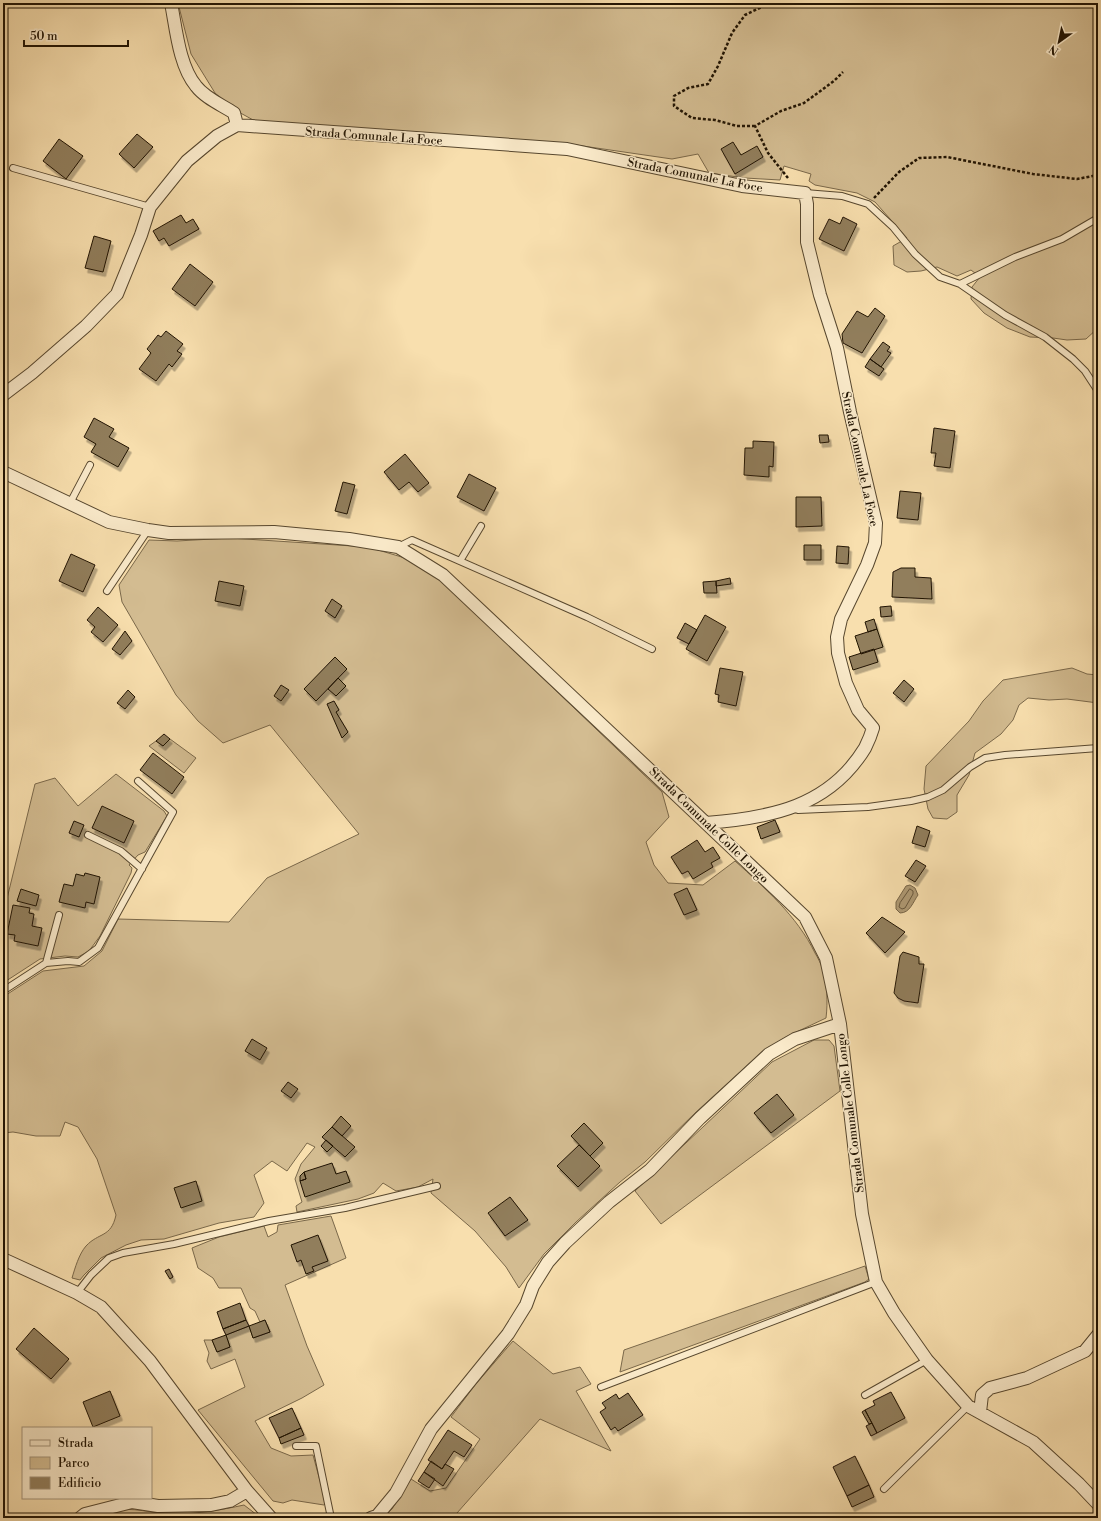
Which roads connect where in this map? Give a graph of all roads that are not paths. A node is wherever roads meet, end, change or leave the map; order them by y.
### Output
1 (172, 3) edge
2 (237, 125) junction
3 (13, 168) dead end
4 (804, 193) junction
5 (150, 207) junction
6 (1098, 218) edge
7 (960, 284) junction
8 (1098, 392) edge
9 (3, 395) edge
10 (90, 465) dead end
11 (3, 472) edge
12 (70, 503) junction
13 (481, 526) dead end
14 (148, 530) junction
15 (398, 546) junction
16 (460, 561) junction
17 (107, 591) dead end
18 (652, 649) dead end
19 (1098, 748) edge
20 (138, 781) dead end
21 (792, 808) junction
22 (706, 823) junction
23 (88, 835) dead end
24 (142, 868) junction
25 (59, 915) dead end
26 (46, 964) junction
27 (3, 991) edge
28 (840, 1024) junction
29 (437, 1186) dead end
30 (3, 1259) edge
31 (876, 1282) junction
32 (77, 1292) junction
33 (1098, 1335) edge
34 (927, 1360) junction
35 (601, 1387) dead end
36 (865, 1395) dead end
37 (968, 1406) junction
38 (980, 1412) junction
39 (296, 1446) dead end
40 (884, 1489) dead end
41 (247, 1492) junction
42 (1098, 1504) edge
43 (80, 1518) edge
44 (271, 1518) edge
45 (331, 1518) edge
46 (371, 1518) edge

1 - 2 street
2 - 4 street, Strada Comunale La Foce
2 - 5 street
3 - 5 lane
4 - 7 lane
4 - 21 street, Strada Comunale La Foce
5 - 9 street
6 - 7 lane
7 - 8 lane
10 - 12 lane
11 - 12 street, Strada Comunale Colle Longo
12 - 14 street, Strada Comunale Colle Longo
13 - 16 lane
14 - 15 street, Strada Comunale Colle Longo
14 - 17 lane
15 - 16 lane
15 - 22 street, Strada Comunale Colle Longo
16 - 18 lane
19 - 21 lane
20 - 24 lane
21 - 22 street, Strada Comunale La Foce
22 - 28 street, Strada Comunale Colle Longo
23 - 24 lane
24 - 26 lane
25 - 26 lane
26 - 27 lane
28 - 31 street, Strada Comunale Colle Longo
28 - 46 street
29 - 32 lane
30 - 32 street
31 - 34 street, Strada Comunale Colle Longo
31 - 35 lane
32 - 41 street
33 - 38 street
34 - 36 lane
34 - 37 street, Strada Comunale Colle Longo
37 - 38 street, Strada Comunale Colle Longo
37 - 40 lane
38 - 42 street, Strada Comunale Colle Longo
39 - 45 lane
41 - 43 street
41 - 44 street

